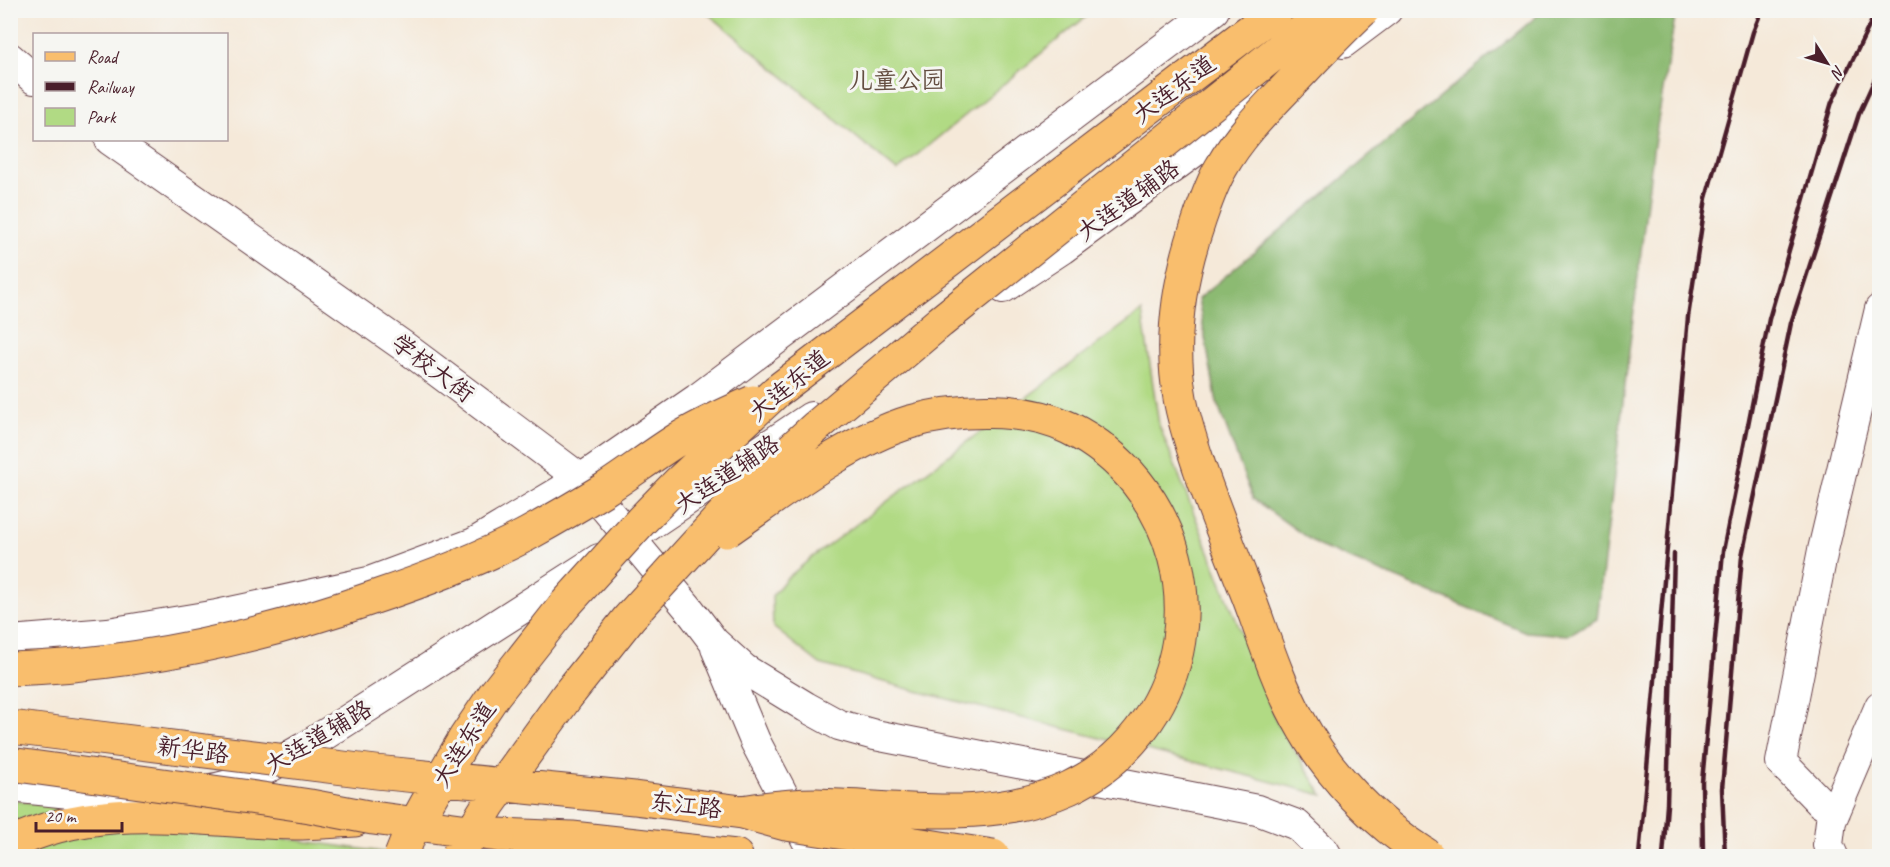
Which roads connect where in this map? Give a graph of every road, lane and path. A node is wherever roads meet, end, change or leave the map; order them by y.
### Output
1 (1214, 10) edge
2 (1222, 10) edge
3 (1277, 10) edge
4 (1329, 10) edge
5 (1363, 10) edge
6 (1387, 10) edge
7 (10, 58) edge
8 (33, 78) edge
9 (1238, 119) junction
10 (111, 141) edge
11 (1880, 309) edge
12 (777, 392) junction
13 (581, 479) junction
14 (631, 538) junction
15 (678, 565) junction
16 (10, 641) edge
17 (714, 642) junction
18 (10, 669) edge
19 (1880, 706) edge
20 (10, 728) edge
21 (10, 764) edge
22 (376, 772) joint
23 (10, 787) edge
24 (742, 812) junction
25 (1835, 812) junction
26 (373, 818) junction
27 (498, 835) junction
28 (10, 844) edge
29 (400, 850) edge
30 (458, 856) edge
31 (546, 856) edge
32 (736, 856) edge
33 (815, 856) edge
34 (993, 856) edge
35 (1327, 856) edge
36 (1428, 856) edge
37 (1833, 856) edge

1 - 13 street
2 - 9 street
3 - 12 main road, 大连东道, bridge
4 - 15 main road, 大连东道, bridge
5 - 36 main road, bridge
6 - 9 street, 大连道辅路
7 - 8 street
9 - 14 street, 大连道辅路
10 - 13 street, 学校大街
11 - 25 street
12 - 18 main road, bridge
12 - 29 main road, 大连东道, bridge
13 - 14 street, 学校大街
13 - 16 street
14 - 17 street, 学校大街
14 - 23 street, 大连道辅路
15 - 24 main road, bridge
15 - 30 main road, 大连东道, bridge
17 - 33 street
17 - 35 street
19 - 25 street
20 - 22 main road, 新华路, bridge
21 - 26 main road, 新华路, bridge
22 - 24 main road, 东江路, bridge
24 - 34 main road, 东江路, bridge
25 - 37 street
26 - 27 main road, 东江路, bridge
26 - 28 main road, bridge
27 - 31 main road
27 - 32 main road, 东江路

